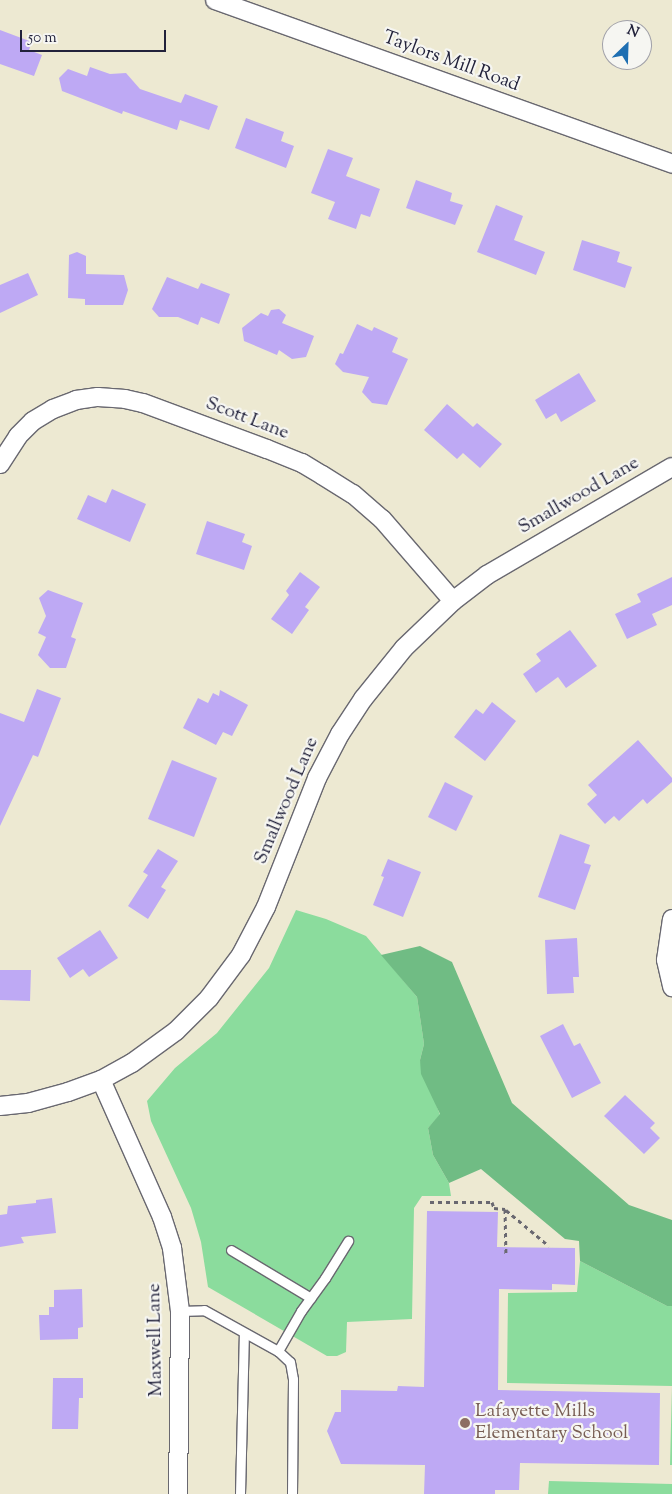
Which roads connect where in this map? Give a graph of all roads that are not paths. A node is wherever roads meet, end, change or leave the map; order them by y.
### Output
1 (216, 0) edge
2 (672, 164) edge
3 (0, 464) edge
4 (672, 467) edge
5 (453, 601) junction
6 (672, 919) edge
7 (672, 987) edge
8 (101, 1080) junction
9 (0, 1106) edge
10 (348, 1241) dead end
11 (231, 1250) dead end
12 (311, 1298) junction
13 (180, 1311) junction
14 (244, 1334) junction
15 (278, 1351) junction
16 (178, 1494) edge
17 (240, 1494) edge
18 (292, 1494) edge

1 - 2 street, Taylors Mill Road
3 - 5 street, Scott Lane
4 - 5 street, Smallwood Lane
5 - 8 street, Smallwood Lane
6 - 7 street
8 - 9 street, Smallwood Lane
8 - 13 street, Maxwell Lane
10 - 12 lane
11 - 12 lane
12 - 15 lane
13 - 14 lane
13 - 16 street, Maxwell Lane
14 - 15 lane
14 - 17 lane
15 - 18 lane

